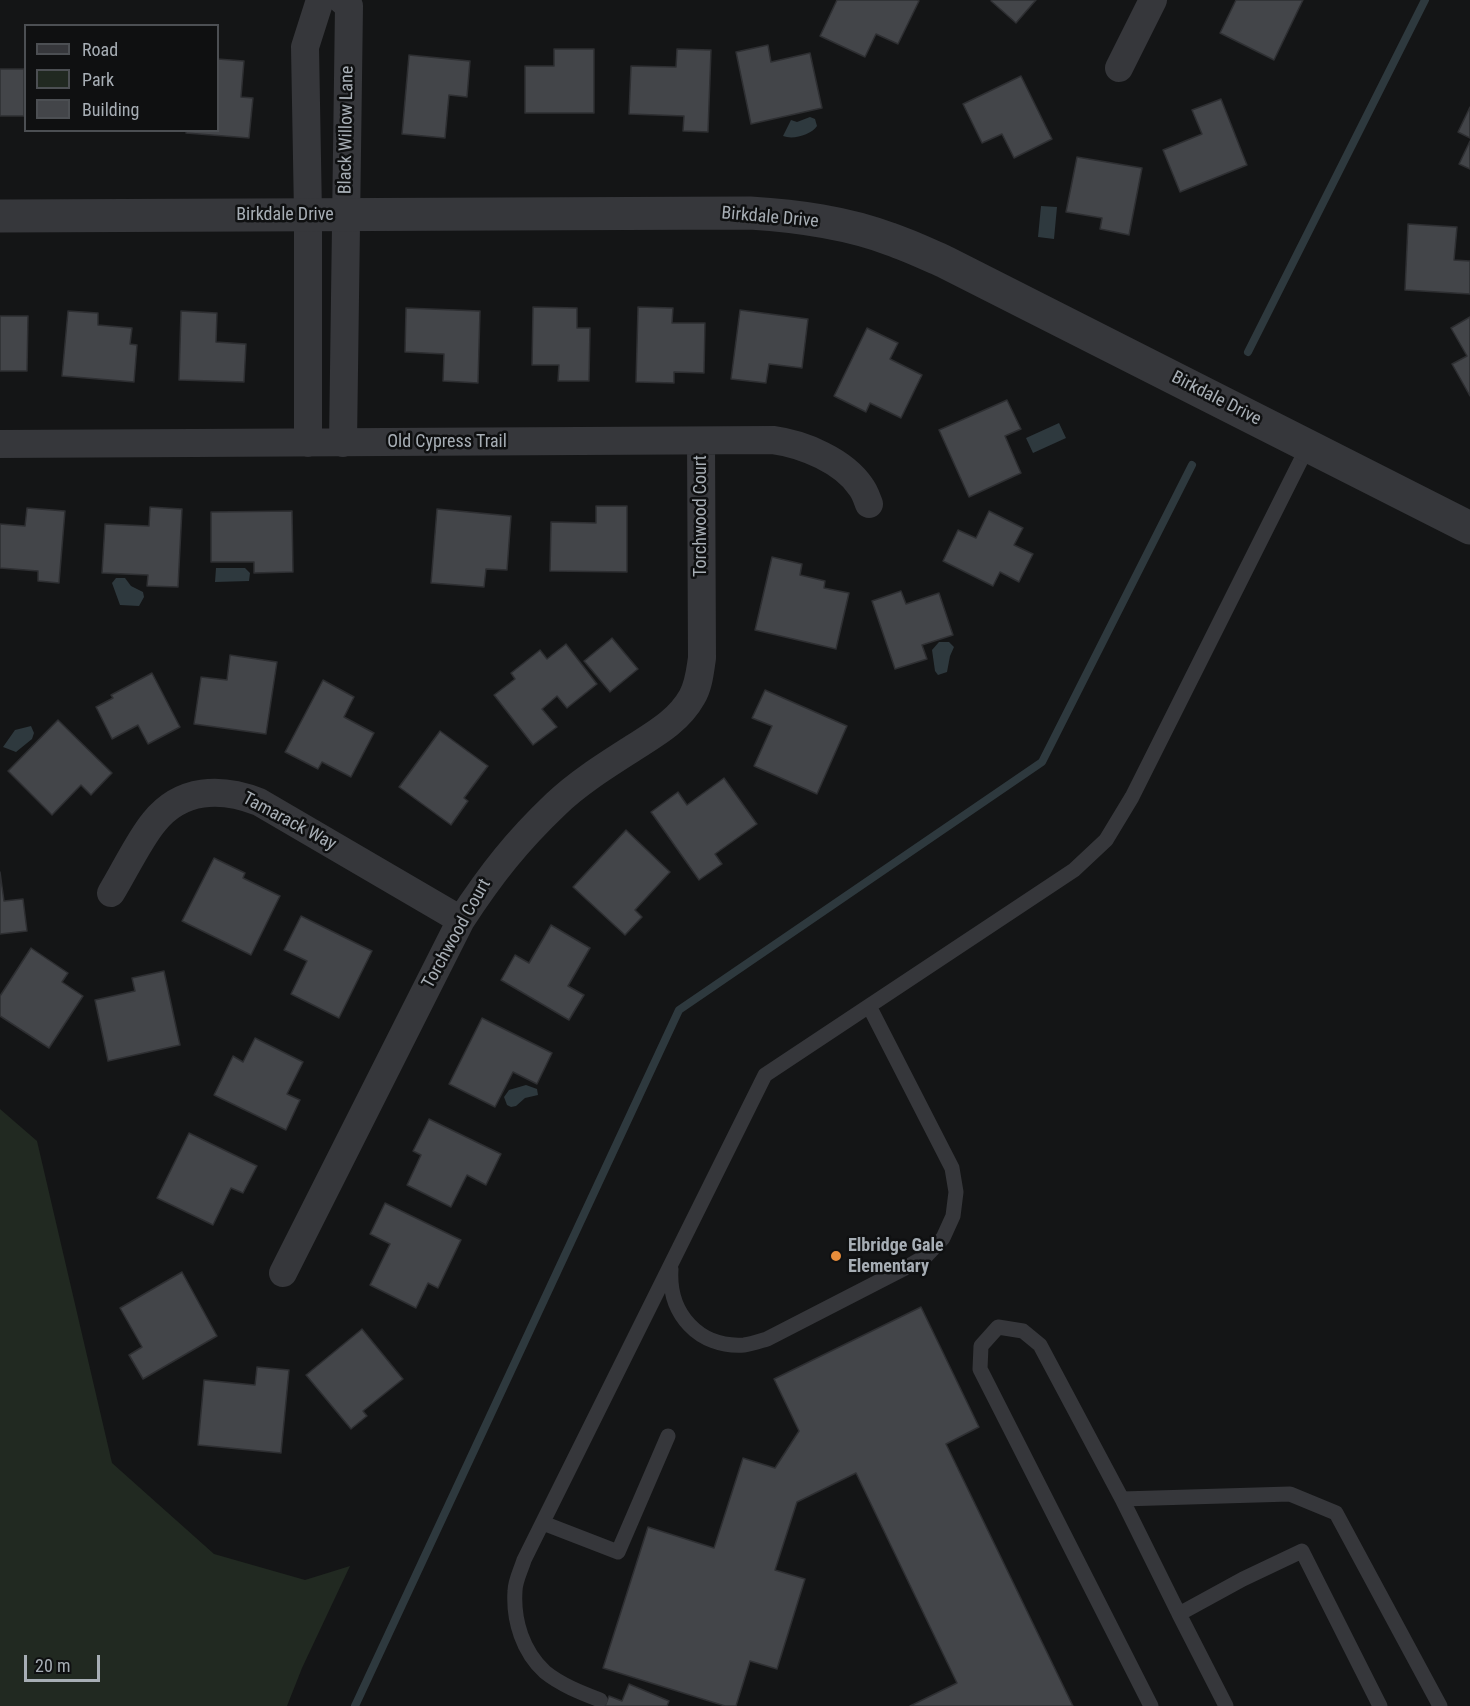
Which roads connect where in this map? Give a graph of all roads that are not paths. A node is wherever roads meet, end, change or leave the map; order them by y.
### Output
1 (320, 0) edge
2 (342, 0) edge
3 (1153, 0) edge
4 (1119, 68) dead end
5 (308, 214) junction
6 (345, 214) junction
7 (0, 216) edge
8 (701, 441) junction
9 (308, 443) junction
10 (343, 443) junction
11 (0, 444) edge
12 (1308, 446) junction
13 (869, 504) dead end
14 (1470, 528) edge
15 (111, 893) dead end
16 (461, 920) junction
17 (869, 1006) junction
18 (672, 1263) junction
19 (284, 1274) dead end
20 (668, 1436) dead end
21 (1122, 1498) junction
22 (543, 1523) junction
23 (1179, 1614) junction
24 (600, 1700) dead end
25 (1151, 1706) edge
26 (1226, 1706) edge
27 (1380, 1706) edge
28 (1440, 1706) edge

1 - 5 street
2 - 6 street, Black Willow Lane
3 - 4 street
5 - 6 street, Birkdale Drive
5 - 7 street, Birkdale Drive
5 - 9 street
6 - 10 street, Black Willow Lane
6 - 12 street, Birkdale Drive
8 - 10 street, Old Cypress Trail
8 - 13 street, Old Cypress Trail
8 - 16 street, Torchwood Court
9 - 10 street, Old Cypress Trail
9 - 11 street, Old Cypress Trail
12 - 14 street, Birkdale Drive
12 - 17 lane
15 - 16 street, Tamarack Way
16 - 19 street, Torchwood Court
17 - 18 lane
17 - 18 lane
18 - 22 lane
20 - 22 lane
21 - 23 lane
21 - 25 lane
21 - 28 lane
22 - 24 lane
23 - 26 lane
23 - 27 lane

